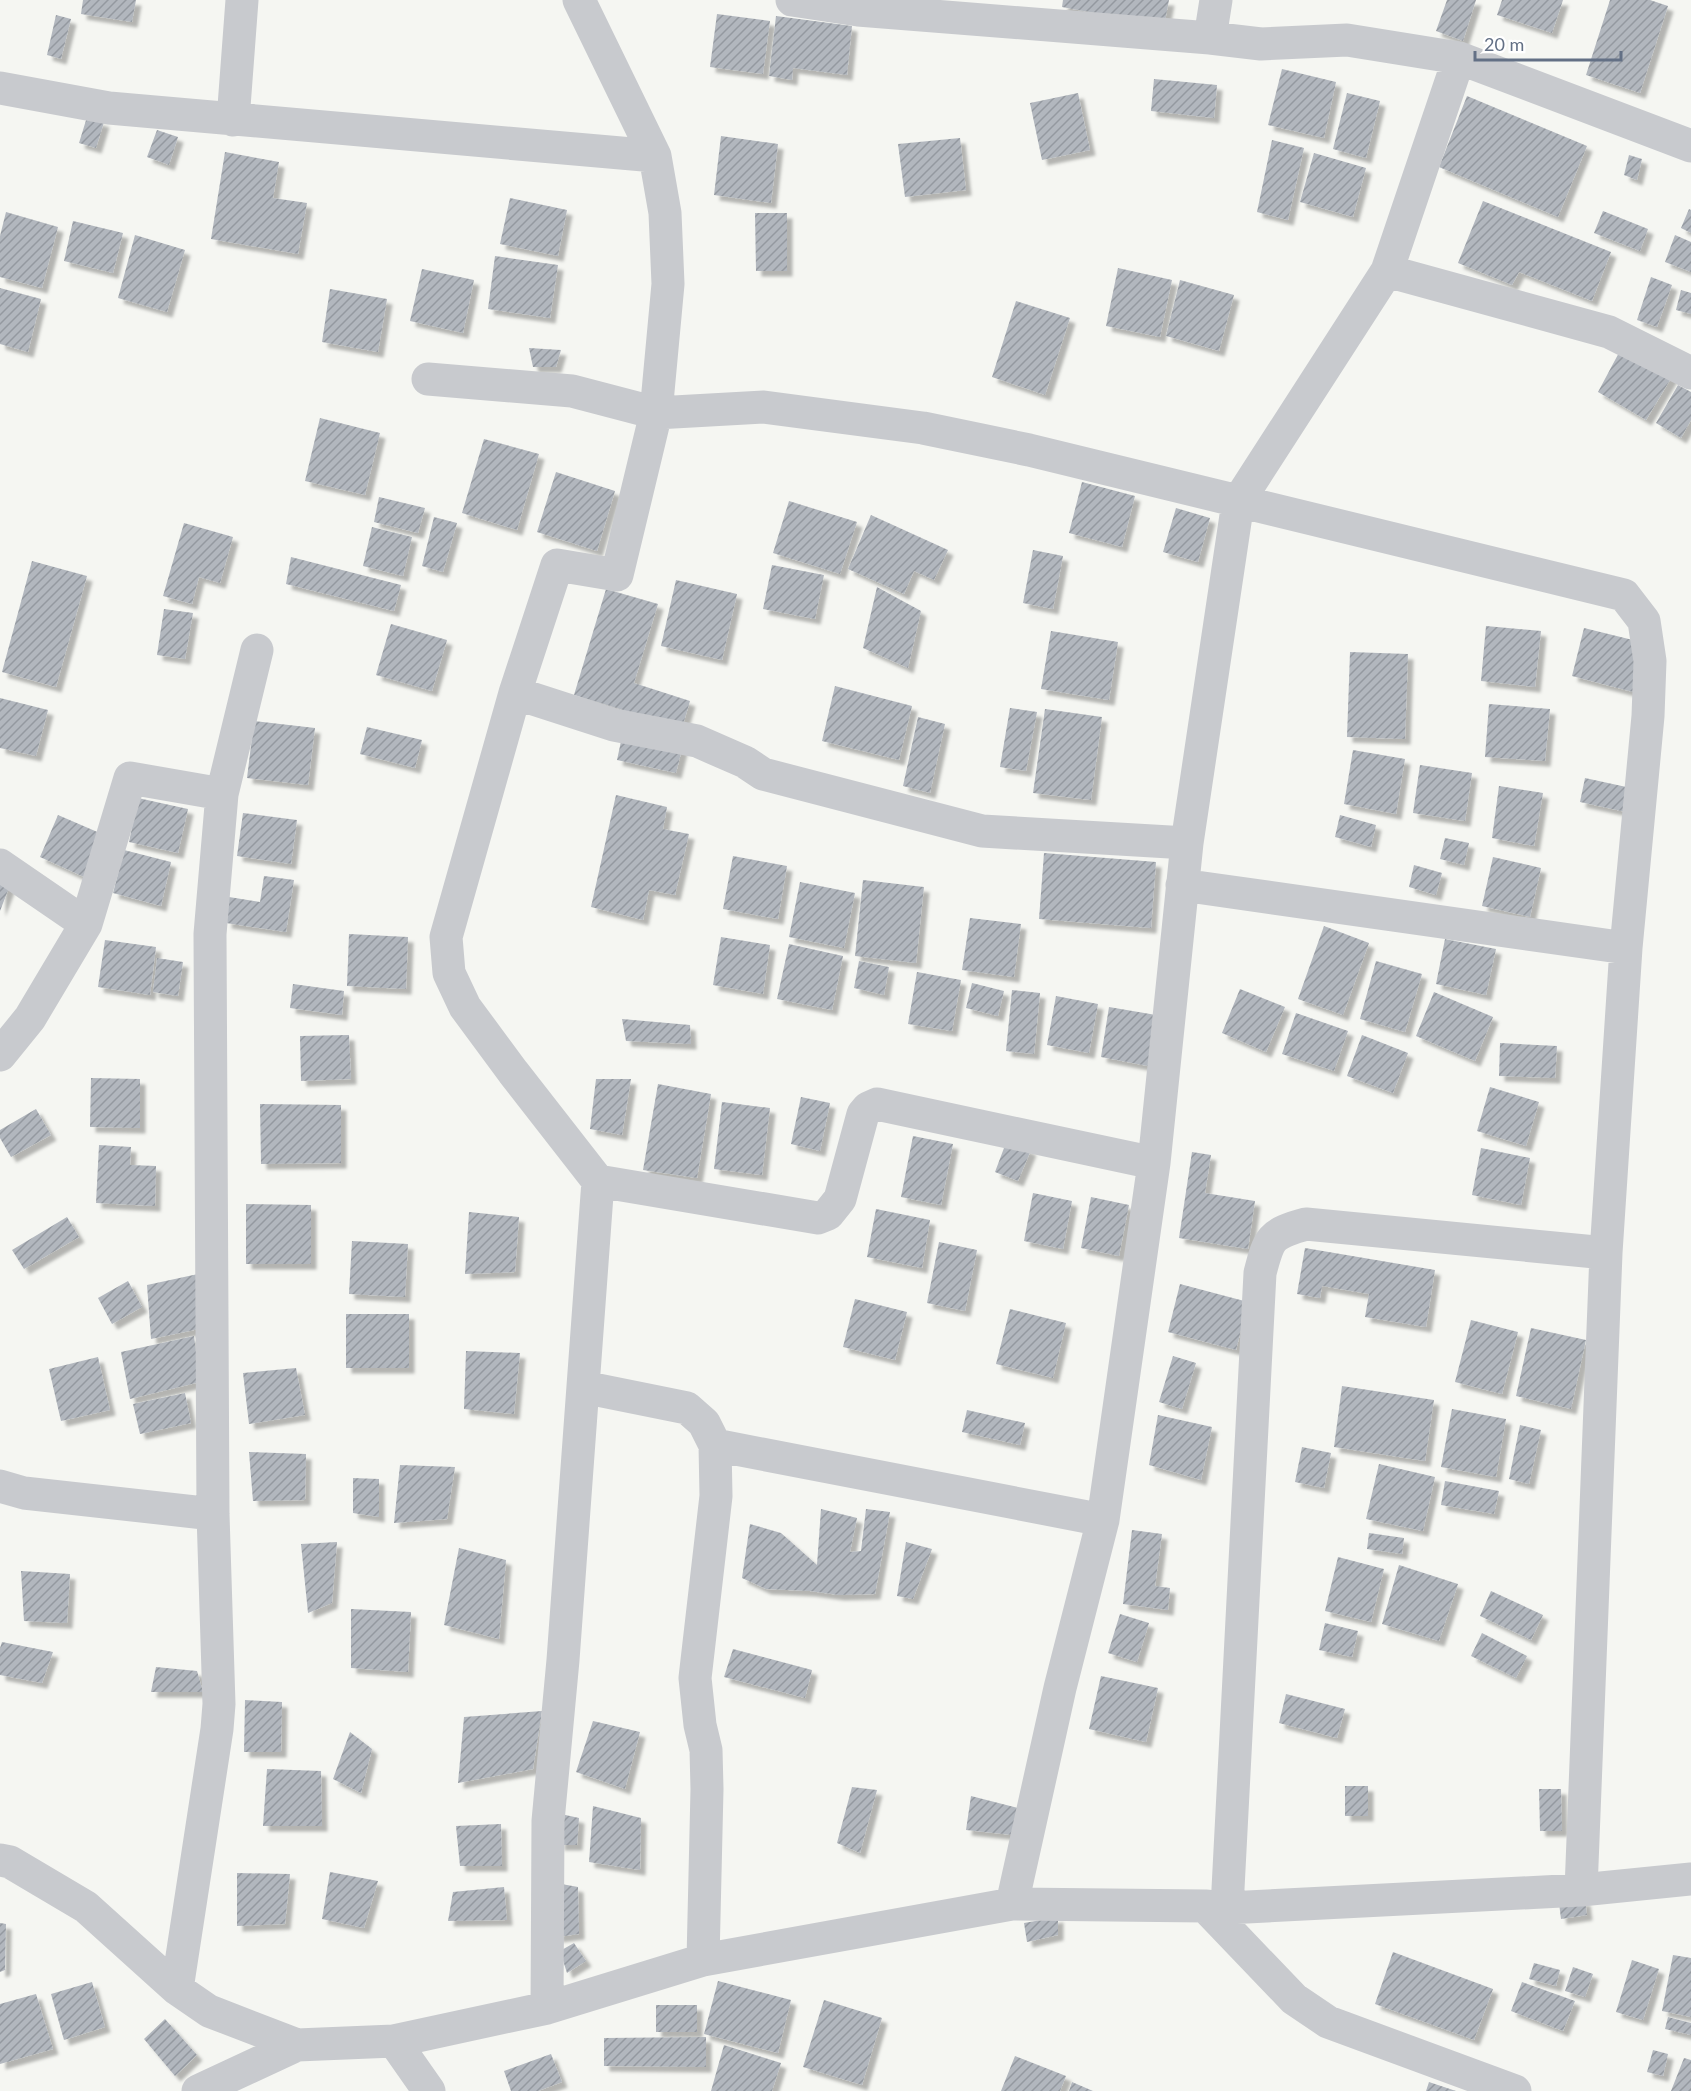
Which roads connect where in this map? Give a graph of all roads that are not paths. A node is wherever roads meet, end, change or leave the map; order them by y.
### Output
1 (242, 0) edge
2 (579, 0) edge
3 (792, 0) edge
4 (1216, 0) edge
5 (1209, 38) junction
6 (1459, 58) junction
7 (0, 88) edge
8 (233, 120) junction
9 (1691, 146) edge
10 (655, 156) junction
11 (1387, 271) junction
12 (1691, 373) edge
13 (428, 379) dead end
14 (656, 412) junction
15 (1238, 502) junction
16 (257, 650) dead end
17 (515, 693) junction
18 (222, 794) junction
19 (1187, 843) junction
20 (0, 865) edge
21 (1182, 885) junction
22 (86, 924) junction
23 (1626, 948) junction
24 (0, 1055) edge
25 (1154, 1163) junction
26 (598, 1181) junction
27 (1606, 1253) junction
28 (583, 1387) junction
29 (715, 1445) junction
30 (0, 1486) edge
31 (213, 1514) junction
32 (1103, 1520) junction
33 (0, 1860) edge
34 (1691, 1878) edge
35 (1581, 1890) junction
36 (1012, 1904) junction
37 (1216, 1907) junction
38 (702, 1960) junction
39 (177, 1989) junction
40 (547, 2008) junction
41 (394, 2041) junction
42 (297, 2045) junction
43 (198, 2091) edge
44 (429, 2091) edge
45 (1515, 2091) edge

1 - 8 street
2 - 10 street
3 - 5 street
4 - 5 street
5 - 6 street
6 - 9 street
6 - 11 street
7 - 8 street
8 - 10 street
10 - 14 street
11 - 12 street
11 - 15 street
13 - 14 street
14 - 15 street
14 - 17 street
15 - 19 street
15 - 23 street
16 - 18 street
17 - 19 street
17 - 26 street
18 - 22 street
18 - 31 street
19 - 21 street
20 - 22 street
21 - 23 street
21 - 25 street
22 - 24 street
23 - 27 street
25 - 26 street
25 - 32 street
26 - 28 street
27 - 35 street
27 - 37 street
28 - 29 street
28 - 40 street
29 - 32 street
29 - 38 street
30 - 31 street
31 - 39 street
32 - 36 street
33 - 39 street
34 - 35 street
35 - 37 street
36 - 37 street
36 - 38 street
37 - 45 street
38 - 40 street
39 - 42 street
40 - 41 street
41 - 42 street
41 - 44 street
42 - 43 street

